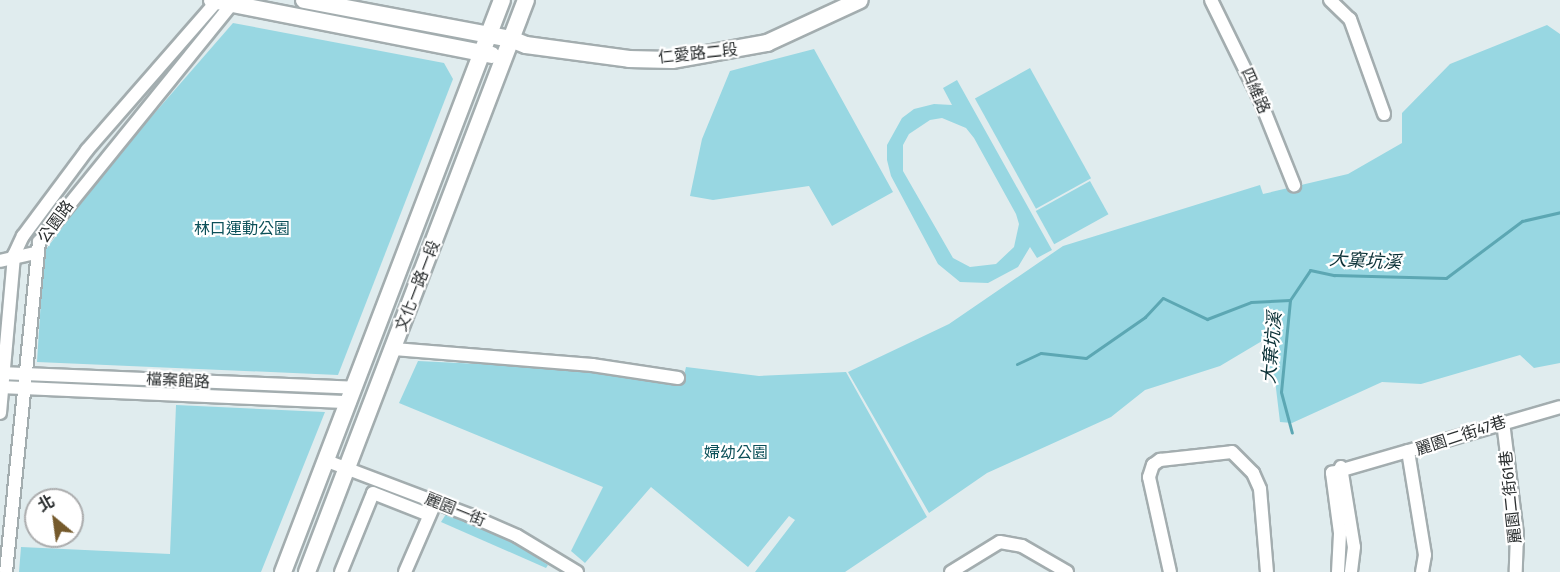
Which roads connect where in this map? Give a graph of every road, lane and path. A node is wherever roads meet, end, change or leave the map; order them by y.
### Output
1 (304, 0) edge
2 (502, 0) edge
3 (526, 0) edge
4 (860, 0) edge
5 (1210, 0) edge
6 (1330, 0) edge
7 (223, 1) edge
8 (490, 35) junction
9 (184, 38) junction
10 (518, 42) junction
11 (196, 48) junction
12 (483, 53) junction
13 (505, 56) junction
14 (1384, 114) dead end
15 (87, 150) junction
16 (103, 160) junction
17 (1294, 185) dead end
18 (35, 253) junction
19 (14, 255) junction
20 (0, 261) edge
21 (394, 349) junction
22 (2, 373) edge
23 (27, 374) junction
24 (678, 378) dead end
25 (1, 387) edge
26 (26, 388) junction
27 (353, 395) junction
28 (1560, 408) edge
29 (0, 413) edge
30 (1503, 422) junction
31 (1408, 451) junction
32 (327, 461) junction
33 (1341, 467) junction
34 (348, 470) junction
35 (435, 502) junction
36 (429, 515) junction
37 (6, 572) edge
38 (283, 572) edge
39 (307, 572) edge
40 (341, 572) edge
41 (405, 572) edge
42 (577, 572) edge
43 (951, 572) edge
44 (1067, 572) edge
45 (1170, 572) edge
46 (1267, 572) edge
47 (1338, 572) edge
48 (1351, 572) edge
49 (1422, 572) edge
50 (1516, 572) edge

1 - 8 main road, 仁愛路二段
2 - 8 main road, 文化一路一段
3 - 10 main road
4 - 10 main road, 仁愛路二段
5 - 17 street, 四維路
6 - 14 street
7 - 9 street, 公園路
7 - 11 street, 公園路
7 - 12 main road
8 - 10 main road, 仁愛路二段
8 - 12 main road, 文化一路一段
9 - 11 street
9 - 15 street, 公園路
10 - 13 main road
11 - 16 street, 公園路
12 - 13 main road
12 - 27 main road, 文化一路一段
13 - 21 main road, 文化一路一段
15 - 16 street
15 - 19 street, 公園路
16 - 18 street, 公園路
18 - 19 street
18 - 23 street, 公園路
19 - 20 street
19 - 22 street, 公園路
21 - 24 street
21 - 34 main road, 文化一路一段
22 - 23 street, 檔案館路
22 - 25 street, 公園路
23 - 26 street, 公園路
23 - 27 street, 檔案館路
25 - 26 street, 檔案館路
25 - 29 street, 公園路
26 - 27 street, 檔案館路
26 - 37 street, 公園路
27 - 32 main road, 文化一路一段
28 - 30 street, 麗園二街47巷
30 - 31 street, 麗園二街47巷
30 - 50 street, 麗園二街61巷
31 - 33 street
31 - 49 street, 麗園二街47巷
32 - 34 street, 麗園一街
32 - 38 main road, 文化一路一段
33 - 47 street
33 - 48 street
34 - 35 street, 麗園一街
34 - 39 main road, 文化一路一段
35 - 36 street
35 - 42 street, 麗園一街
36 - 40 street
36 - 41 street
43 - 44 street
45 - 46 street

